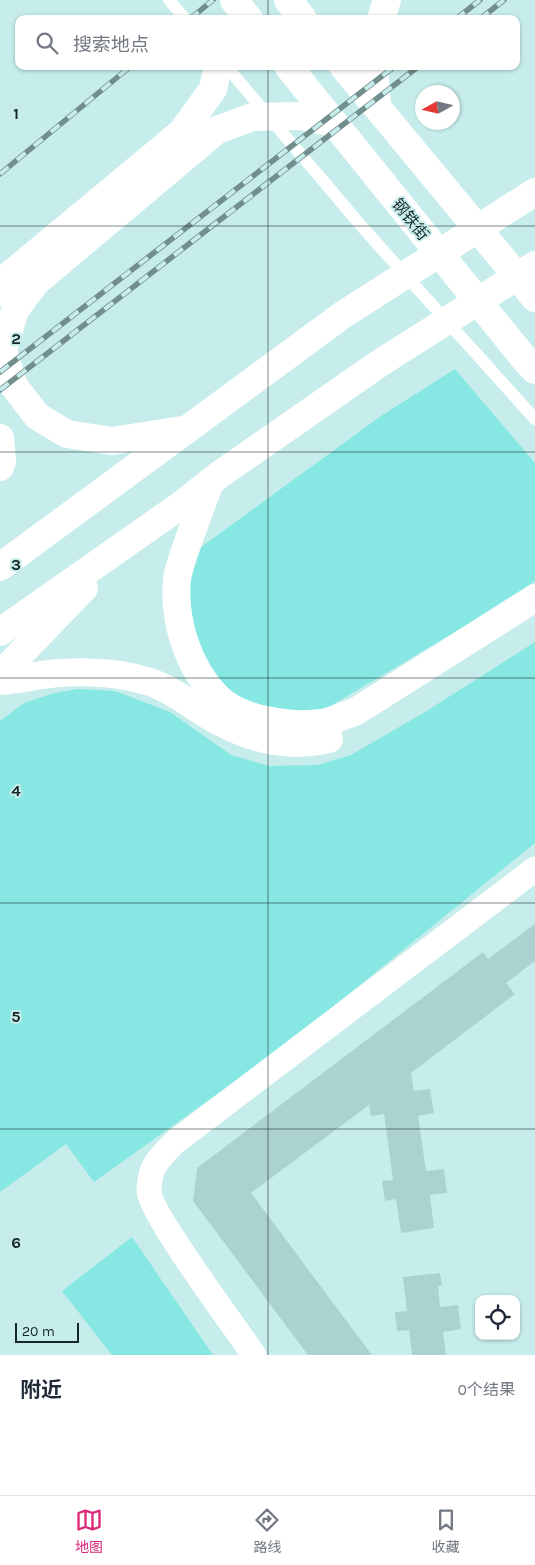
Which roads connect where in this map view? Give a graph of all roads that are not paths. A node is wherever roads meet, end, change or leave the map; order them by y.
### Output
1 (169, 0) edge
2 (224, 0) edge
3 (234, 0) edge
4 (288, 0) edge
5 (386, 0) edge
6 (182, 15) edge
7 (224, 15) edge
8 (247, 15) edge
9 (300, 15) edge
10 (382, 15) edge
11 (217, 70) edge
12 (229, 70) edge
13 (291, 70) edge
14 (346, 70) edge
15 (374, 70) edge
16 (377, 107) junction
17 (268, 116) junction
18 (334, 123) junction
19 (535, 192) edge
20 (535, 265) edge
21 (0, 292) edge
22 (535, 298) edge
23 (535, 370) edge
24 (535, 419) edge
25 (188, 429) junction
26 (0, 438) edge
27 (0, 467) edge
28 (210, 482) junction
29 (98, 495) junction
30 (132, 540) junction
31 (0, 544) edge
32 (0, 567) edge
33 (535, 598) edge
34 (535, 620) edge
35 (0, 632) edge
36 (0, 675) edge
37 (0, 681) edge
38 (535, 868) edge
39 (254, 1355) edge

1 - 6 lane
2 - 7 highway
3 - 8 highway
4 - 9 highway
5 - 10 highway
11 - 21 highway
12 - 17 lane
13 - 18 highway, 钢铁街
14 - 16 highway
15 - 16 highway
16 - 22 highway
17 - 18 highway
17 - 24 lane
17 - 25 highway
18 - 23 highway, 钢铁街
19 - 25 highway
20 - 28 highway
25 - 29 highway
26 - 27 highway
28 - 30 highway
28 - 33 highway
29 - 31 highway
29 - 32 highway
30 - 35 highway
30 - 36 highway
34 - 37 highway
38 - 39 street

